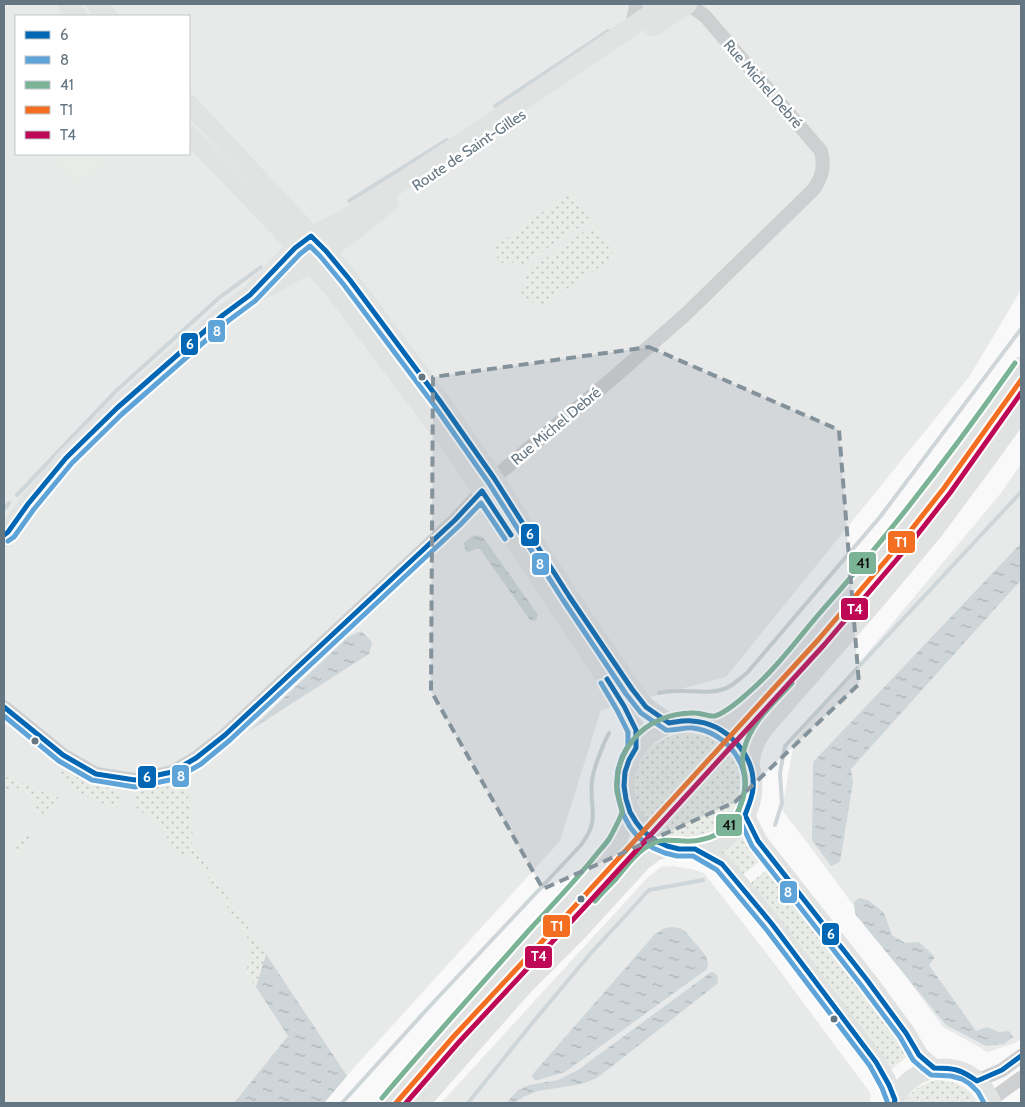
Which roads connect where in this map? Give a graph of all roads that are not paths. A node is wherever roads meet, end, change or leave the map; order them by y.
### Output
1 (67, 4) edge
2 (96, 4) edge
3 (634, 4) edge
4 (665, 4) edge
5 (688, 4) edge
6 (77, 15) edge
7 (107, 15) edge
8 (631, 28) junction
9 (190, 105) edge
10 (190, 135) edge
11 (311, 236) junction
12 (295, 248) junction
13 (326, 251) junction
14 (310, 263) junction
15 (250, 294) junction
16 (1021, 367) edge
17 (1021, 410) edge
18 (488, 485) junction
19 (4, 538) edge
20 (4, 707) edge
21 (669, 723) junction
22 (711, 725) junction
23 (636, 748) junction
24 (749, 764) junction
25 (630, 812) junction
26 (745, 815) junction
27 (667, 846) junction
28 (695, 849) junction
29 (1021, 1056) edge
30 (934, 1068) junction
31 (1021, 1078) edge
32 (977, 1081) junction
33 (895, 1101) edge
34 (388, 1103) edge
35 (419, 1103) edge
36 (993, 1103) edge

1 - 6 main road
2 - 7 main road
3 - 8 street
4 - 8 main road, Route de Saint-Gilles
5 - 13 main road, Route de Saint-Gilles
5 - 18 street, Rue Michel Debré
8 - 11 main road, Route de Saint-Gilles
9 - 11 main road
10 - 12 main road
11 - 12 main road, Route de Saint-Gilles
11 - 13 main road
12 - 14 main road
12 - 15 main road, Route de Saint-Gilles
13 - 14 main road, Route de Saint-Gilles
13 - 18 main road
14 - 15 main road, Route de Saint-Gilles
14 - 18 main road
15 - 19 main road, Route de Saint-Gilles
16 - 22 main road
17 - 24 main road
18 - 20 street, Rue Michel Debré
18 - 21 main road
18 - 23 main road
21 - 22 main road
21 - 23 main road
22 - 24 main road
23 - 25 main road
24 - 26 main road
25 - 27 main road
25 - 34 main road
26 - 28 main road
26 - 30 main road
27 - 28 main road
27 - 35 main road
28 - 33 main road
29 - 32 street
30 - 32 main road
30 - 33 main road
31 - 36 street
32 - 36 main road

